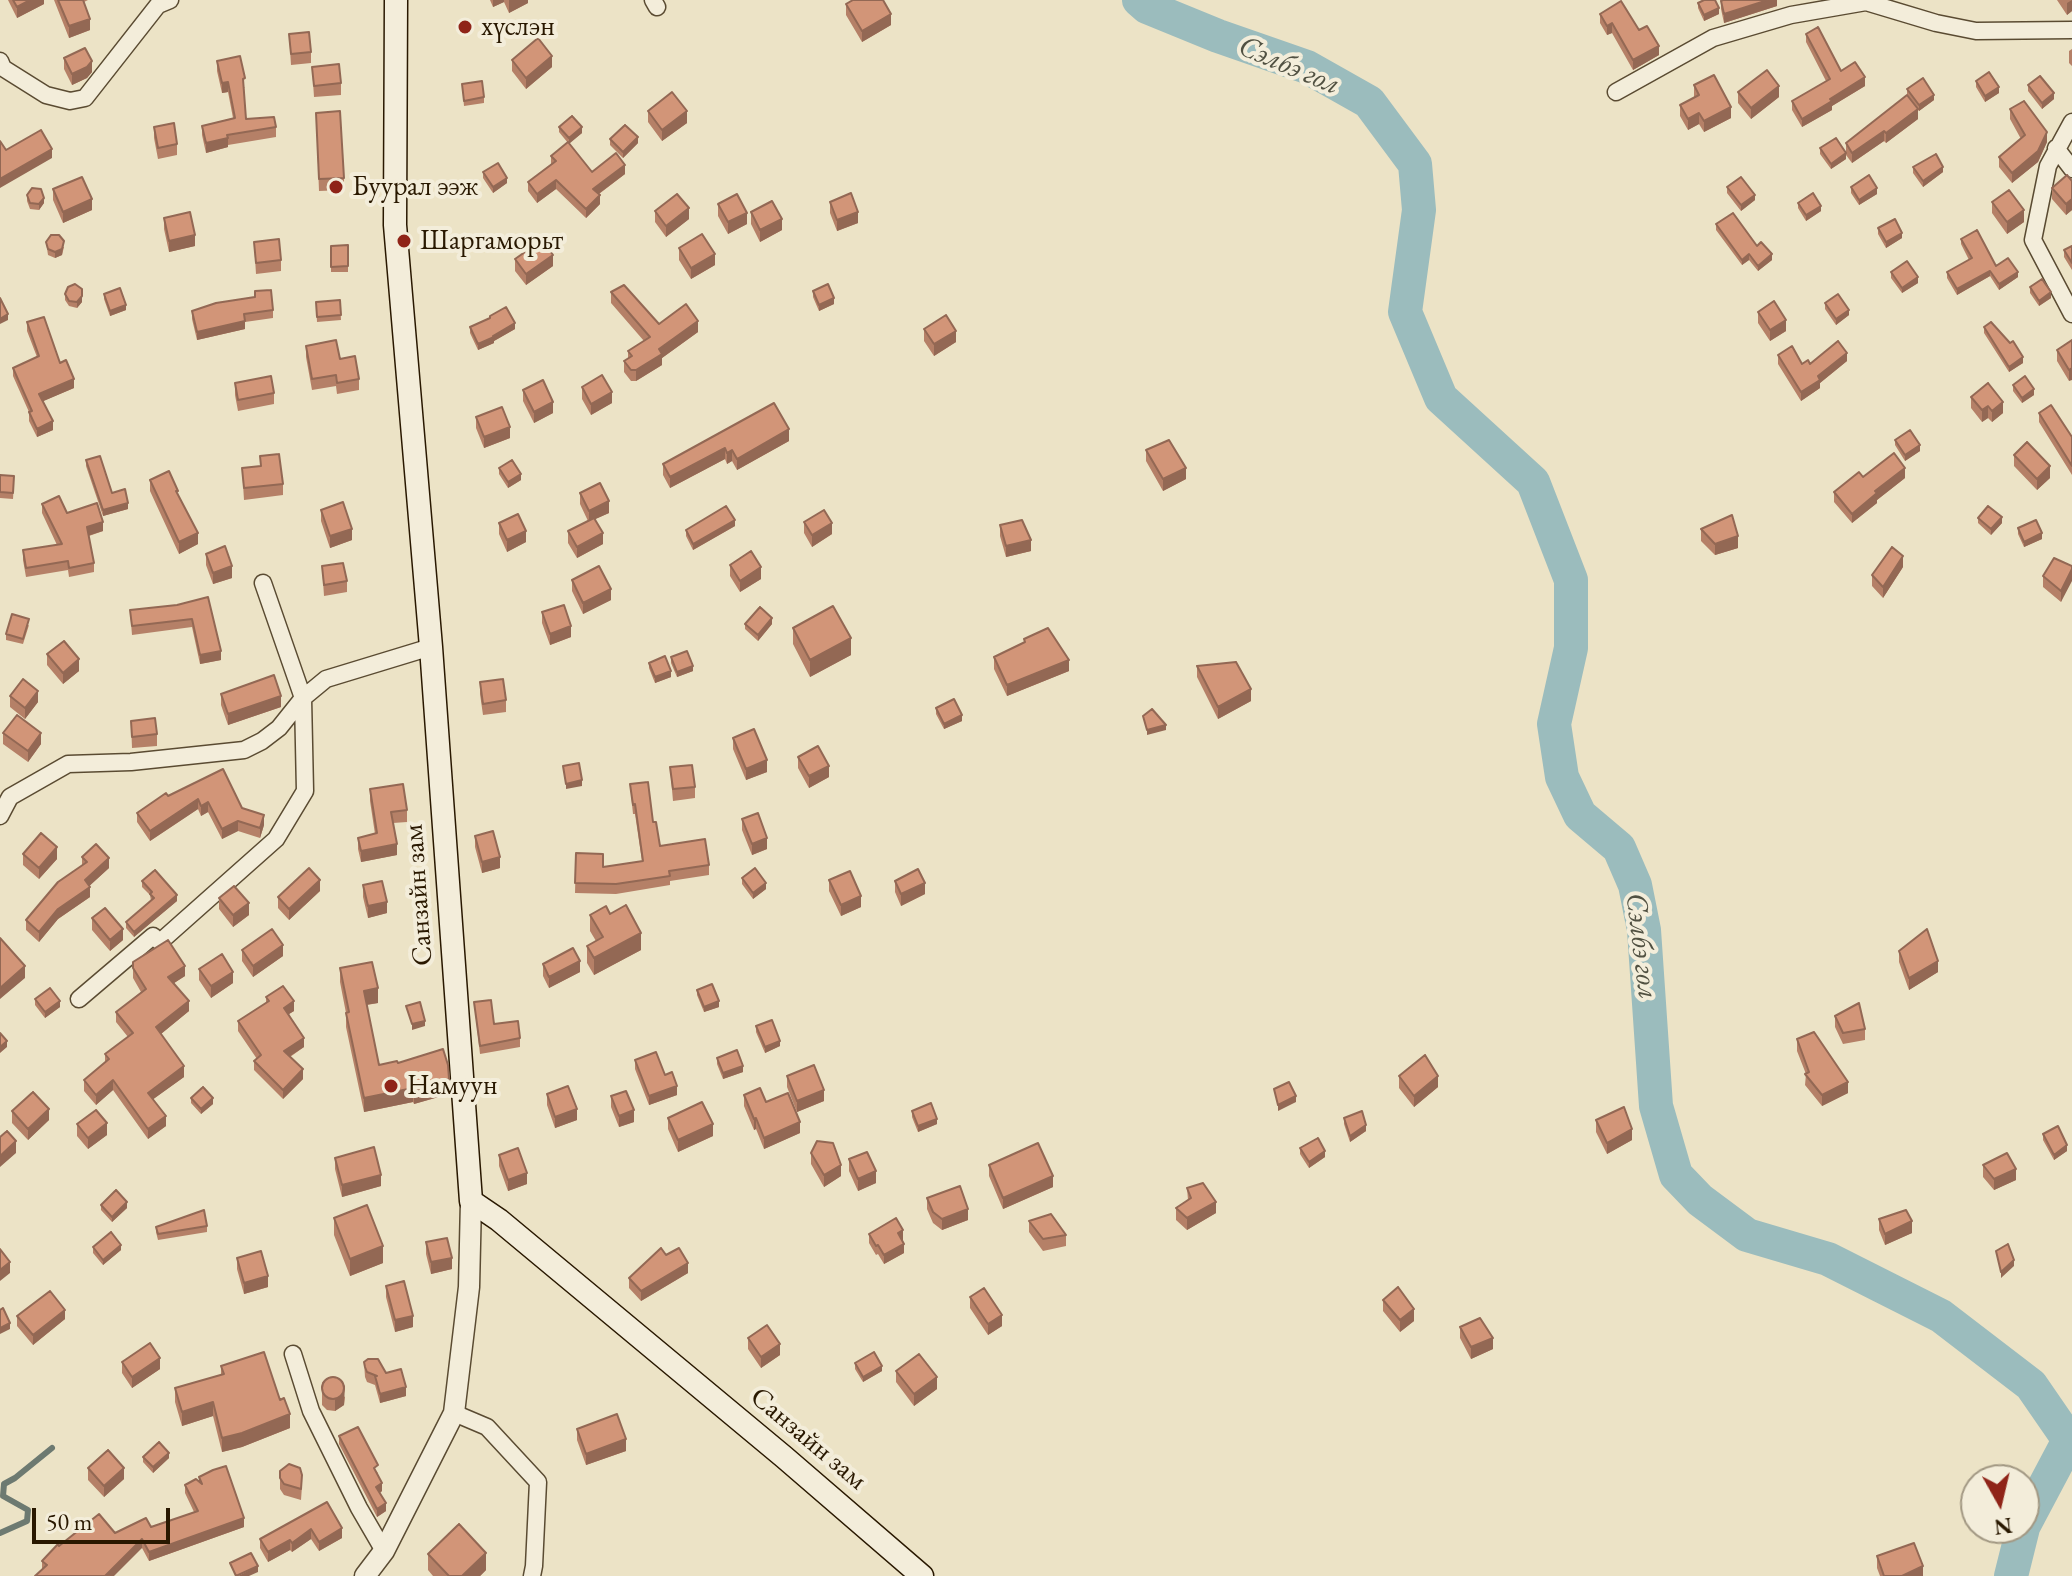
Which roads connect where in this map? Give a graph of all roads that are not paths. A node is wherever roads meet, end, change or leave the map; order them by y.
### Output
1 (170, 0) edge
2 (396, 0) edge
3 (2072, 30) edge
4 (0, 61) edge
5 (1616, 92) dead end
6 (2072, 122) edge
7 (2056, 148) junction
8 (2072, 169) edge
9 (2072, 314) edge
10 (263, 583) dead end
11 (431, 647) junction
12 (303, 698) junction
13 (0, 816) edge
14 (79, 999) dead end
15 (471, 1201) junction
16 (293, 1354) dead end
17 (454, 1413) junction
18 (384, 1551) junction
19 (365, 1576) edge
20 (532, 1576) edge
21 (922, 1576) edge

1 - 4 street
2 - 11 main road, Санзайн зам
3 - 5 street
6 - 7 street
7 - 8 street
7 - 9 street
10 - 12 street
11 - 12 street
11 - 15 main road, Санзайн зам
12 - 13 street
12 - 14 street
15 - 17 street
15 - 21 main road, Санзайн зам
16 - 18 street
17 - 18 street
17 - 20 street
18 - 19 street

